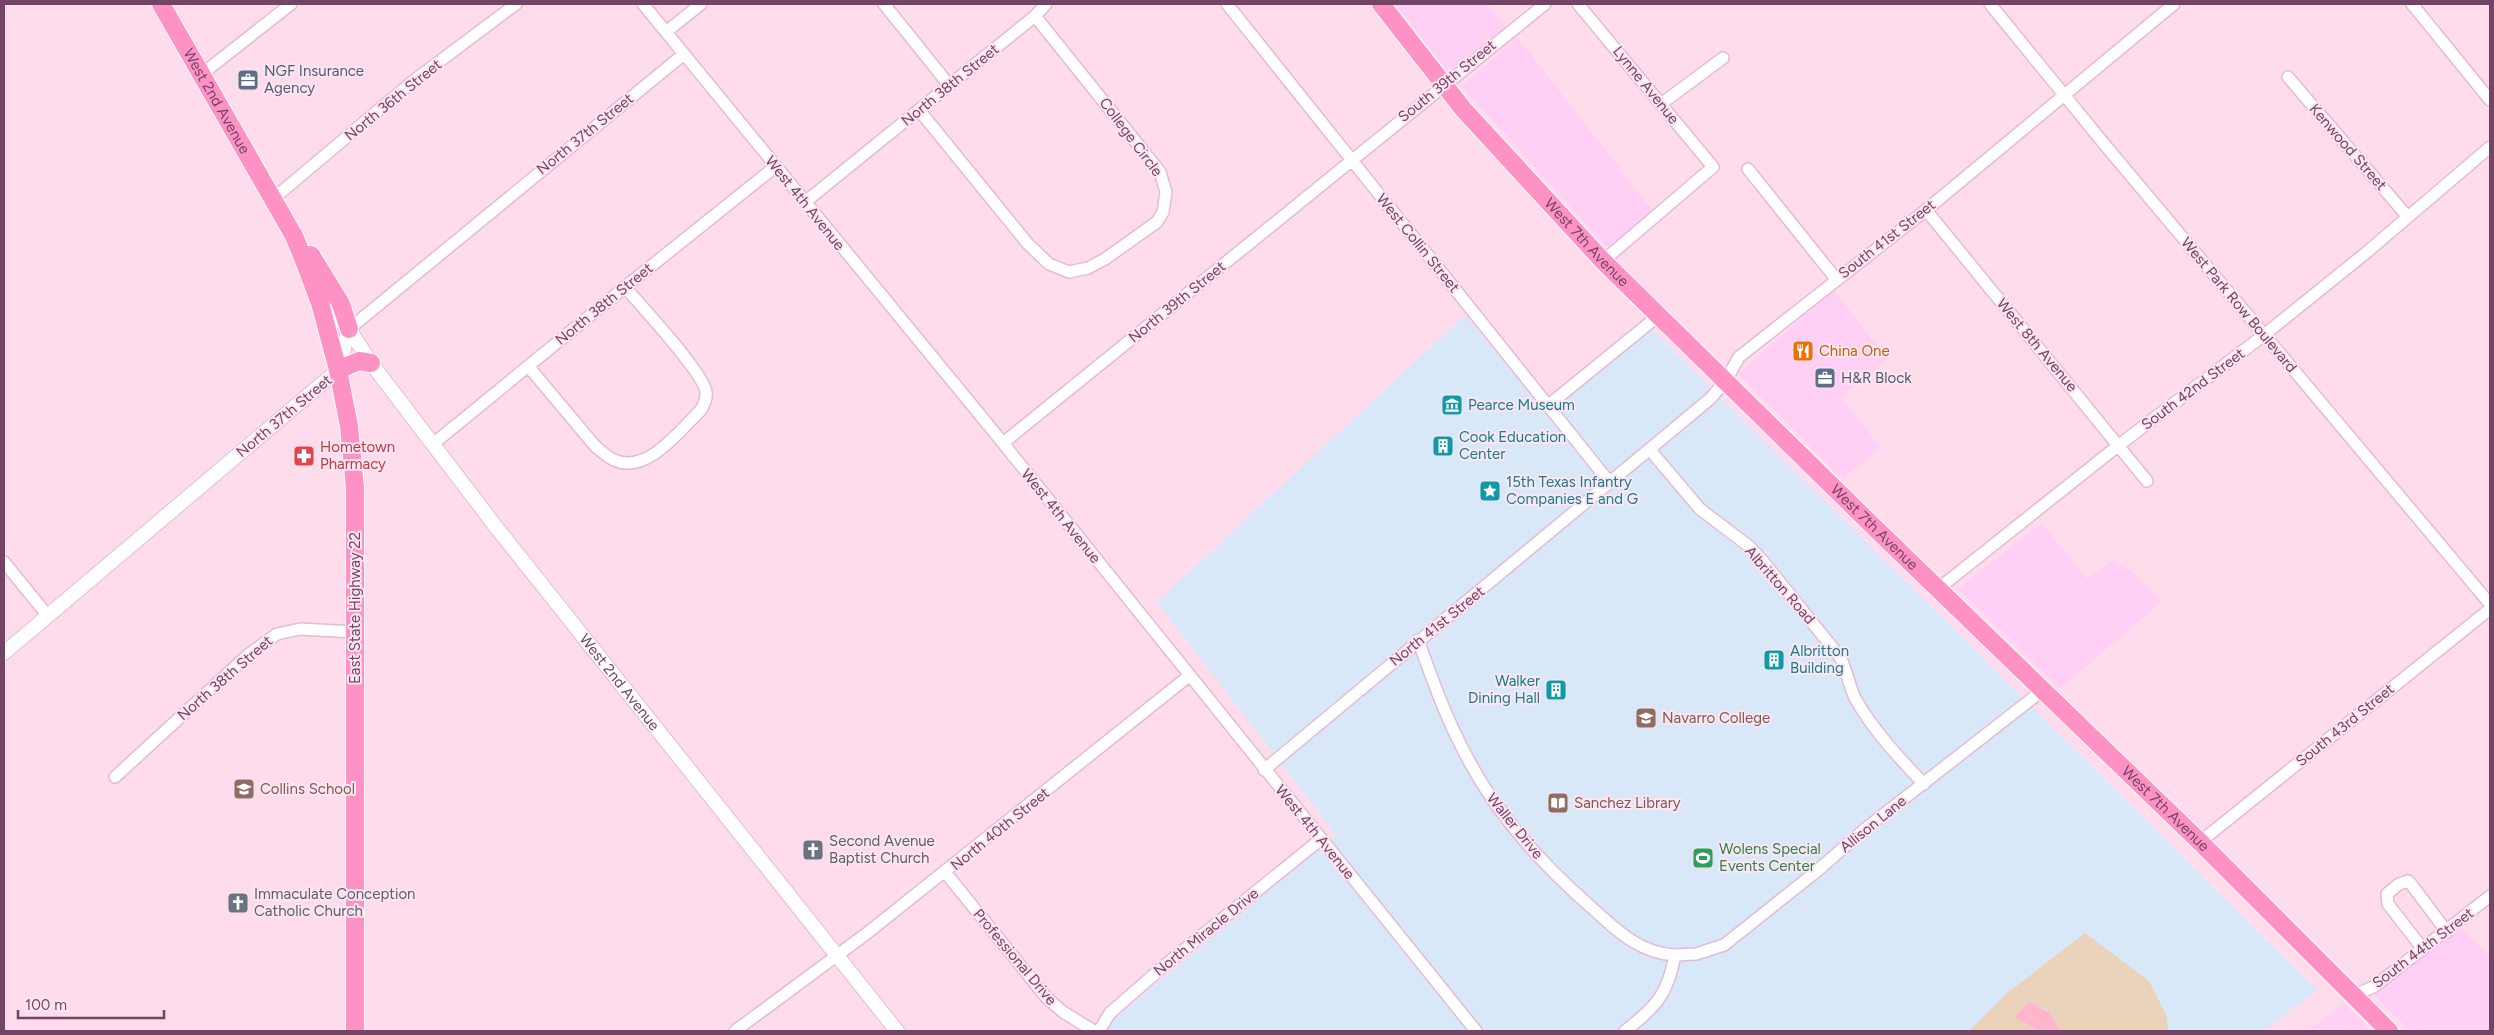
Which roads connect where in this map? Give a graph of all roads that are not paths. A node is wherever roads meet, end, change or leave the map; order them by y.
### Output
1 (160, 4) edge
2 (291, 4) edge
3 (516, 4) edge
4 (643, 4) edge
5 (701, 4) edge
6 (884, 4) edge
7 (1046, 4) edge
8 (1227, 4) edge
9 (1381, 4) edge
10 (1544, 4) edge
11 (1578, 4) edge
12 (1990, 4) edge
13 (2174, 4) edge
14 (2412, 4) edge
15 (1035, 16) junction
16 (666, 32) junction
17 (684, 54) junction
18 (1723, 58) dead end
19 (202, 74) junction
20 (2288, 78) dead end
21 (1443, 84) junction
22 (949, 85) junction
23 (2065, 96) junction
24 (2490, 100) edge
25 (1661, 104) junction
26 (919, 110) junction
27 (2490, 147) edge
28 (1351, 160) junction
29 (775, 167) junction
30 (1748, 169) dead end
31 (273, 199) junction
32 (805, 202) junction
33 (1926, 210) junction
34 (2408, 216) junction
35 (294, 236) junction
36 (1603, 260) junction
37 (1836, 279) junction
38 (625, 286) junction
39 (320, 303) junction
40 (1658, 316) junction
41 (349, 329) junction
42 (2264, 335) junction
43 (371, 363) junction
44 (528, 366) junction
45 (338, 370) junction
46 (1726, 380) junction
47 (1550, 404) junction
48 (1002, 443) junction
49 (433, 444) junction
50 (2120, 445) junction
51 (1650, 450) junction
52 (2147, 482) dead end
53 (1610, 483) junction
54 (4, 562) edge
55 (1938, 589) junction
56 (2490, 604) edge
57 (2490, 609) edge
58 (48, 616) junction
59 (356, 632) junction
60 (1418, 640) junction
61 (4, 653) edge
62 (1189, 676) junction
63 (2043, 690) junction
64 (1264, 770) junction
65 (115, 777) dead end
66 (1924, 784) junction
67 (1321, 839) junction
68 (2200, 842) junction
69 (945, 872) junction
70 (2490, 896) edge
71 (2446, 932) junction
72 (2424, 949) junction
73 (1674, 955) junction
74 (837, 957) junction
75 (2353, 996) junction
76 (355, 1031) edge
77 (735, 1031) edge
78 (897, 1031) edge
79 (1094, 1031) edge
80 (1099, 1031) edge
81 (1476, 1031) edge
82 (1625, 1031) edge
83 (2389, 1031) edge

1 - 19 main road, West 2nd Avenue
2 - 19 street
3 - 31 street, North 36th Street
4 - 16 street, West 4th Avenue
5 - 16 street
6 - 22 street
7 - 15 street, North 38th Street
8 - 28 street, West Collin Street
9 - 21 main road, West 7th Avenue
10 - 21 street, South 39th Street
11 - 25 street, Lynne Avenue
12 - 23 street, West Park Row Boulevard
13 - 23 street, South 41st Street
14 - 24 street
15 - 22 street, North 38th Street
15 - 26 street, College Circle
16 - 17 street, West 4th Avenue
17 - 29 street, West 4th Avenue
17 - 41 street, North 37th Street
18 - 25 street
19 - 31 main road, West 2nd Avenue
20 - 34 street, Kenwood Street
21 - 28 street, South 39th Street
21 - 36 main road, West 7th Avenue
22 - 26 street, North 38th Street
23 - 33 street, South 41st Street
23 - 42 street, West Park Row Boulevard
25 - 36 street, Lynne Avenue
26 - 32 street, North 38th Street
27 - 34 street, South 42nd Street
28 - 47 street, West Collin Street
28 - 48 street, North 39th Street
29 - 32 street, West 4th Avenue
29 - 38 street, North 38th Street
30 - 37 street
31 - 35 main road, East State Highway 22
32 - 48 street, West 4th Avenue
33 - 37 street, South 41st Street
33 - 50 street, West 8th Avenue
34 - 42 street, South 42nd Street
35 - 39 main road, East State Highway 22
35 - 41 main road
36 - 40 main road, West 7th Avenue
37 - 46 street, South 41st Street
38 - 44 street, North 38th Street
38 - 44 street
39 - 41 street, West 2nd Avenue
39 - 45 main road, East State Highway 22
40 - 46 main road, West 7th Avenue
40 - 47 street
41 - 43 street, West 2nd Avenue
41 - 45 street, North 37th Street
42 - 50 street, South 42nd Street
42 - 56 street, West Park Row Boulevard
43 - 45 main road
43 - 49 street, West 2nd Avenue
44 - 49 street, North 38th Street
45 - 58 street, North 37th Street
45 - 59 main road, East State Highway 22
46 - 51 street, South 41st Street
46 - 55 main road, West 7th Avenue
47 - 53 street, West Collin Street
48 - 62 street, West 4th Avenue
49 - 74 street, West 2nd Avenue
50 - 52 street, West 8th Avenue
50 - 55 street, South 42nd Street
51 - 53 street, South 41st Street
51 - 66 street, Albritton Road
53 - 60 street, North 41st Street
54 - 58 street
55 - 63 main road, West 7th Avenue
57 - 68 street, South 43rd Street
58 - 61 street, North 37th Street
59 - 65 street, North 38th Street
59 - 76 main road, East State Highway 22
60 - 64 street, North 41st Street
60 - 73 street, Waller Drive
62 - 64 street, West 4th Avenue
62 - 69 street, North 40th Street
63 - 66 street, Allison Lane
63 - 68 main road, West 7th Avenue
64 - 67 street, West 4th Avenue
66 - 73 street, Allison Lane
67 - 80 street, North Miracle Drive
67 - 81 street, West 4th Avenue
68 - 75 main road, West 7th Avenue
69 - 74 street, North 40th Street
69 - 79 street, Professional Drive
70 - 71 street, South 44th Street
71 - 72 street, South 44th Street
71 - 72 street
72 - 75 street, South 44th Street
73 - 82 street
74 - 77 street, North 40th Street
74 - 78 street, West 2nd Avenue
75 - 83 main road, West 7th Avenue

